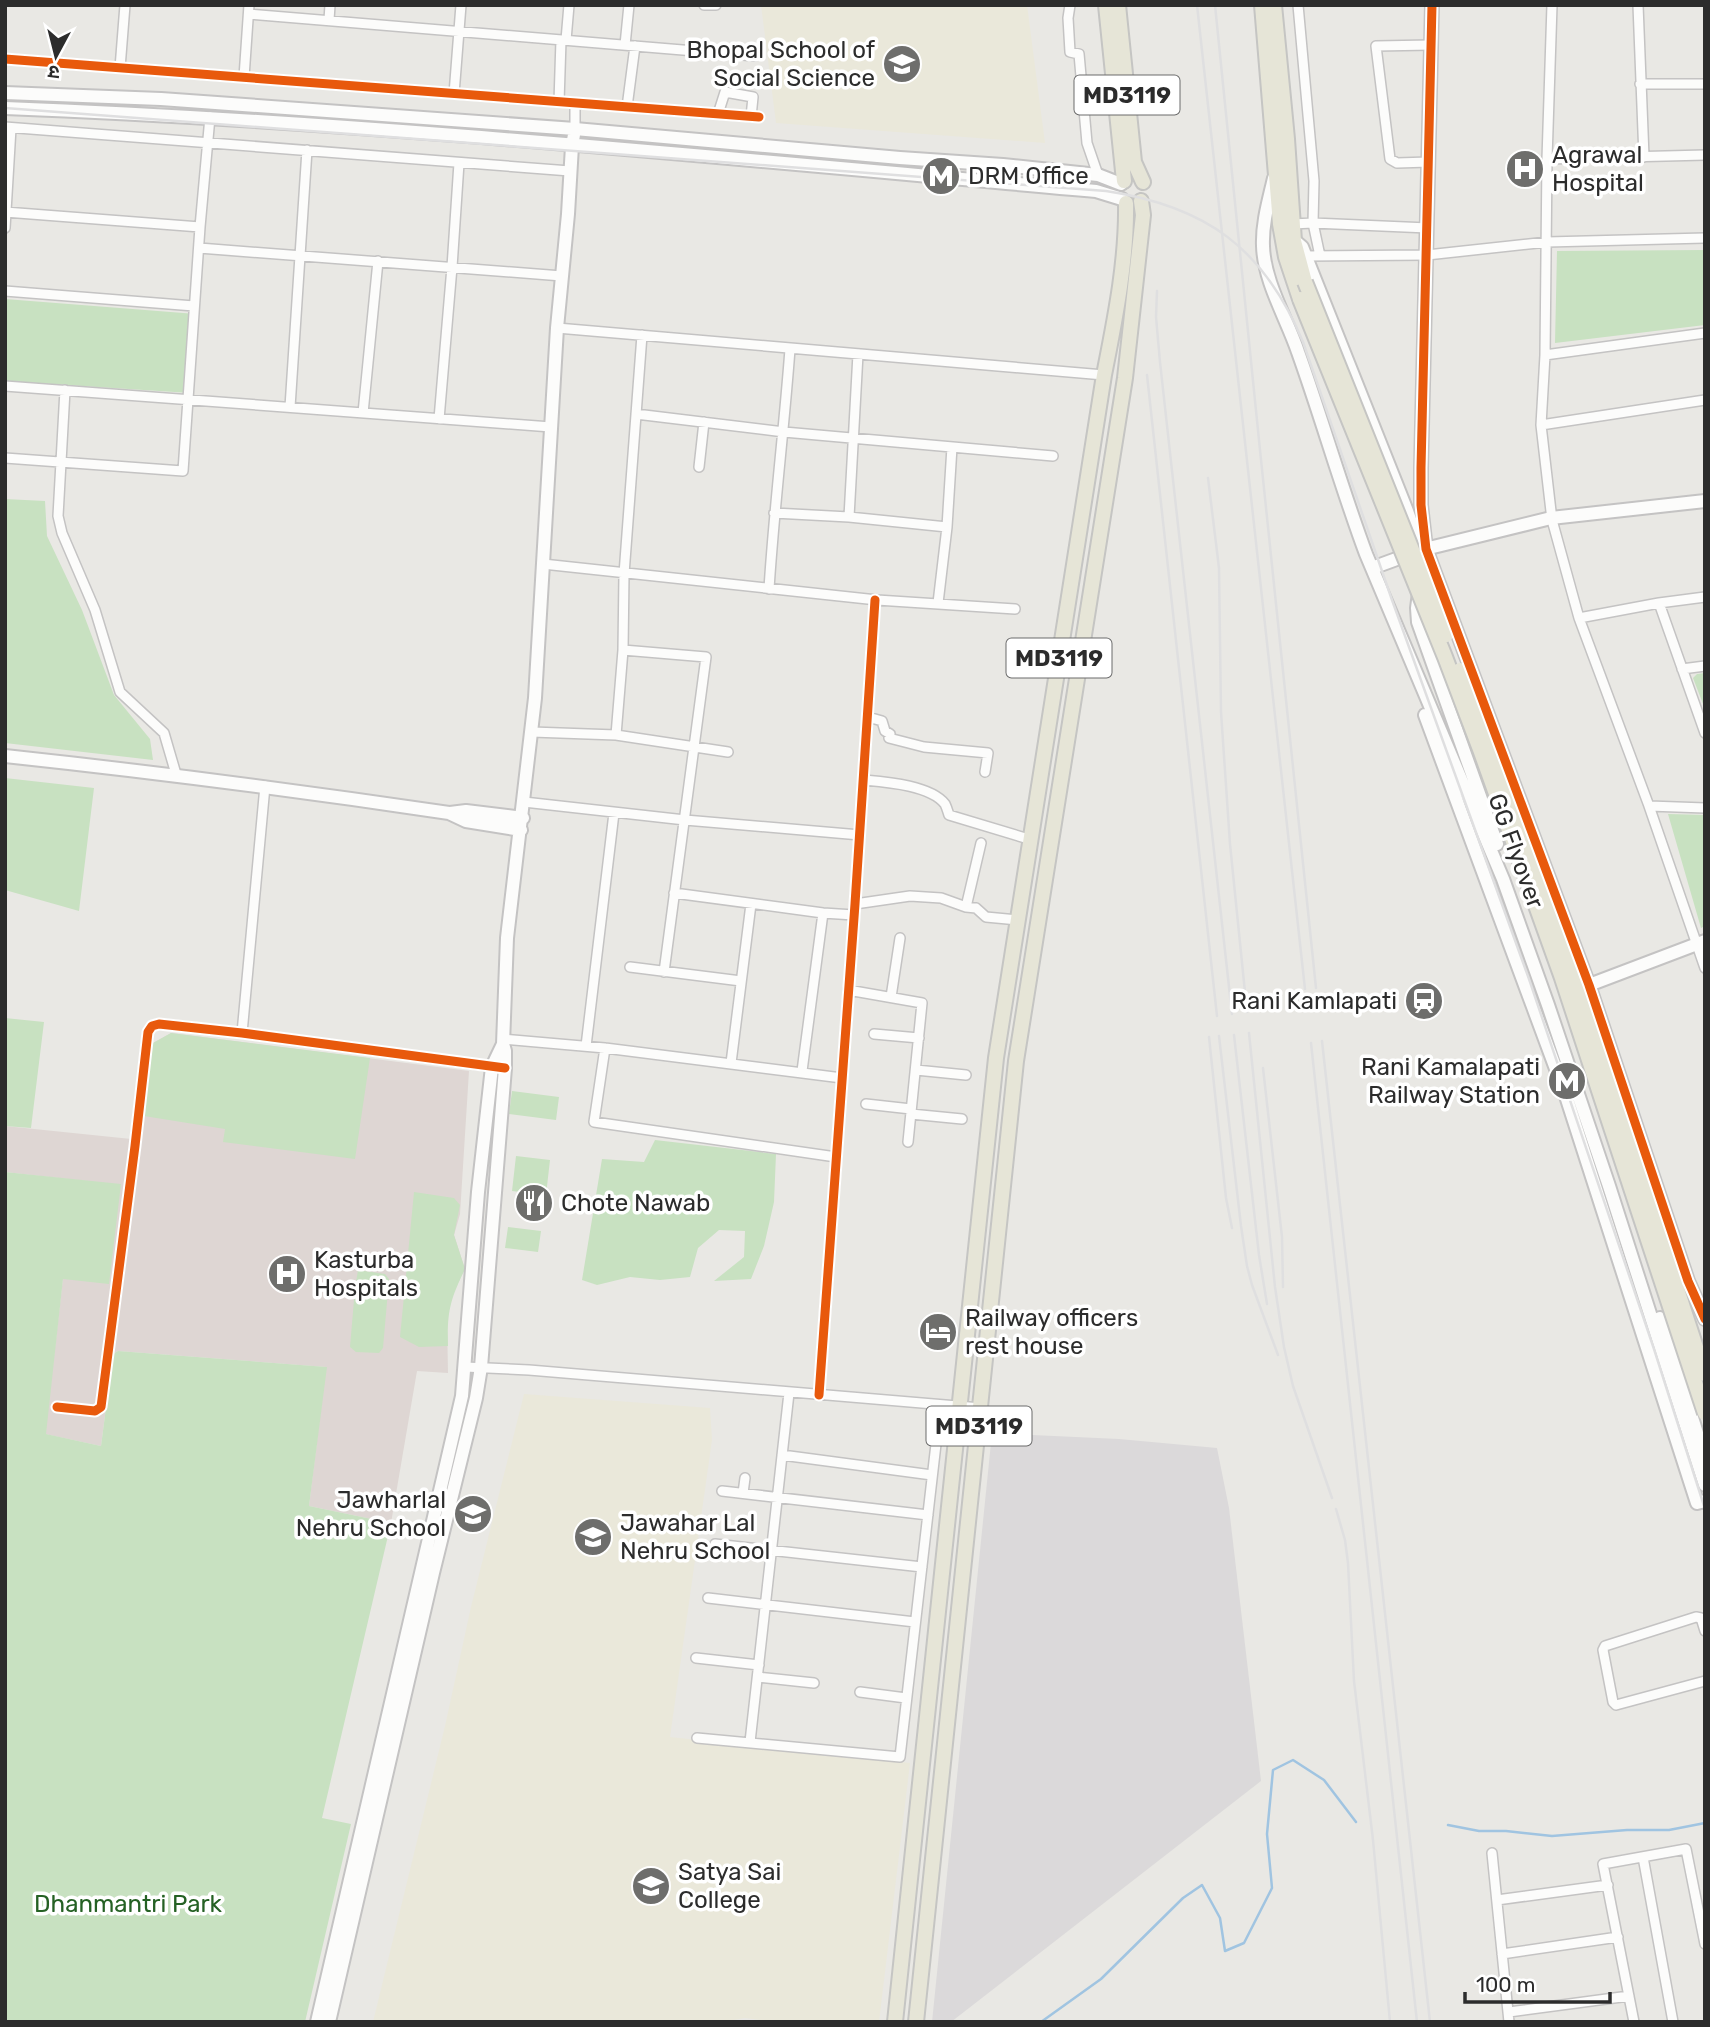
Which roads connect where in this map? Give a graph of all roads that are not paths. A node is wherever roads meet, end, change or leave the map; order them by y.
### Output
1 (125, 5) edge
2 (273, 5) edge
3 (330, 5) edge
4 (461, 5) edge
5 (569, 5) edge
6 (629, 5) edge
7 (704, 5) edge
8 (716, 5) edge
9 (1070, 5) edge
10 (1106, 5) edge
11 (1118, 5) edge
12 (1262, 5) edge
13 (1274, 5) edge
14 (1298, 5) edge
15 (1432, 5) edge
16 (1552, 5) edge
17 (1638, 5) edge
18 (249, 10) edge
19 (272, 16) junction
20 (329, 20) junction
21 (459, 31) junction
22 (564, 40) junction
23 (630, 45) junction
24 (1431, 45) junction
25 (755, 56) dead end
26 (5, 59) edge
27 (120, 68) junction
28 (244, 77) junction
29 (1640, 84) junction
30 (1705, 84) edge
31 (5, 93) edge
32 (454, 94) junction
33 (559, 102) junction
34 (575, 103) junction
35 (628, 107) junction
36 (5, 108) edge
37 (719, 114) junction
38 (210, 117) junction
39 (8, 128) edge
40 (575, 129) junction
41 (207, 143) junction
42 (572, 146) junction
43 (307, 150) junction
44 (1705, 155) edge
45 (1644, 157) junction
46 (1547, 159) junction
47 (1429, 162) junction
48 (459, 163) junction
49 (1275, 170) junction
50 (570, 171) junction
51 (1098, 175) junction
52 (1143, 182) junction
53 (1123, 192) junction
54 (1141, 201) junction
55 (6, 212) edge
56 (1313, 223) junction
57 (1292, 224) junction
58 (200, 226) junction
59 (5, 228) edge
60 (1428, 228) junction
61 (1705, 238) edge
62 (1294, 241) junction
63 (1547, 242) junction
64 (199, 248) junction
65 (301, 255) junction
66 (1427, 255) junction
67 (1306, 256) junction
68 (1320, 256) junction
69 (378, 261) junction
70 (453, 267) junction
71 (562, 276) junction
72 (5, 291) edge
73 (194, 306) junction
74 (557, 328) junction
75 (1705, 333) edge
76 (642, 335) junction
77 (790, 349) junction
78 (858, 354) junction
79 (1545, 355) junction
80 (1104, 375) junction
81 (5, 386) edge
82 (65, 390) junction
83 (188, 400) junction
84 (1705, 400) edge
85 (290, 407) junction
86 (363, 413) junction
87 (636, 414) junction
88 (439, 419) junction
89 (704, 422) junction
90 (1541, 425) junction
91 (551, 427) junction
92 (783, 432) junction
93 (854, 438) junction
94 (952, 447) junction
95 (1053, 456) dead end
96 (5, 458) edge
97 (62, 462) junction
98 (699, 467) dead end
99 (1705, 500) edge
100 (774, 513) junction
101 (849, 517) junction
102 (1551, 518) junction
103 (947, 527) junction
104 (1423, 549) junction
105 (543, 564) junction
106 (1372, 568) junction
107 (624, 574) junction
108 (762, 589) junction
109 (1070, 593) junction
110 (1090, 597) junction
111 (1705, 597) edge
112 (875, 600) junction
113 (938, 603) junction
114 (1659, 603) junction
115 (1015, 609) dead end
116 (1579, 618) junction
117 (623, 650) junction
118 (1705, 666) edge
119 (1682, 668) junction
120 (868, 717) junction
121 (532, 732) junction
122 (1705, 733) edge
123 (616, 735) junction
124 (694, 747) junction
125 (728, 752) dead end
126 (5, 756) edge
127 (985, 772) dead end
128 (176, 774) junction
129 (863, 780) junction
130 (265, 786) junction
131 (524, 802) junction
132 (1649, 806) junction
133 (1705, 808) edge
134 (614, 813) junction
135 (685, 820) junction
136 (522, 824) junction
137 (860, 835) junction
138 (1031, 839) junction
139 (981, 843) dead end
140 (674, 893) junction
141 (751, 904) junction
142 (966, 906) junction
143 (855, 909) junction
144 (823, 913) junction
145 (1018, 920) junction
146 (900, 938) dead end
147 (1700, 943) edge
148 (630, 967) dead end
149 (1705, 968) edge
150 (664, 972) junction
151 (741, 981) junction
152 (1589, 985) junction
153 (848, 990) junction
154 (891, 998) junction
155 (242, 1033) junction
156 (874, 1034) dead end
157 (919, 1038) junction
158 (503, 1042) junction
159 (586, 1046) junction
160 (605, 1048) junction
161 (732, 1063) junction
162 (498, 1067) junction
163 (916, 1070) junction
164 (802, 1072) junction
165 (966, 1075) dead end
166 (842, 1078) junction
167 (866, 1104) dead end
168 (911, 1111) junction
169 (962, 1119) dead end
170 (908, 1142) dead end
171 (836, 1157) junction
172 (477, 1202) junction
173 (493, 1204) junction
174 (1688, 1281) junction
175 (1654, 1300) junction
176 (1705, 1319) edge
177 (465, 1367) junction
178 (481, 1367) junction
179 (1705, 1374) edge
180 (789, 1393) junction
181 (819, 1395) junction
182 (960, 1406) junction
183 (57, 1408) dead end
184 (981, 1408) junction
185 (1698, 1415) edge
186 (1705, 1421) edge
187 (936, 1444) dead end
188 (782, 1455) junction
189 (1702, 1457) edge
190 (932, 1475) junction
191 (745, 1478) dead end
192 (1705, 1485) edge
193 (722, 1491) dead end
194 (743, 1493) junction
195 (778, 1496) junction
196 (1705, 1501) edge
197 (928, 1515) junction
198 (715, 1544) dead end
199 (772, 1550) junction
200 (922, 1567) junction
201 (708, 1598) dead end
202 (766, 1605) junction
203 (915, 1622) junction
204 (1705, 1631) edge
205 (696, 1658) dead end
206 (759, 1665) junction
207 (758, 1677) junction
208 (1705, 1681) edge
209 (814, 1683) dead end
210 (860, 1692) dead end
211 (906, 1698) junction
212 (697, 1738) dead end
213 (750, 1742) junction
214 (374, 1799) junction
215 (1492, 1853) dead end
216 (1643, 1857) junction
217 (1608, 1885) junction
218 (1497, 1900) junction
219 (1618, 1937) junction
220 (341, 1942) junction
221 (1705, 1944) edge
222 (1502, 1954) junction
223 (1629, 1996) junction
224 (1509, 2017) edge
225 (317, 2022) edge
226 (329, 2022) edge
227 (895, 2022) edge
228 (916, 2022) edge
229 (1634, 2022) edge
230 (1673, 2022) edge

1 - 27 street
2 - 19 street
3 - 20 street
4 - 21 street
5 - 22 street
6 - 23 street
7 - 8 street
9 - 51 street
10 - 53 main road, MD3119
11 - 52 main road, MD3119
12 - 49 main road, GG Flyover
13 - 57 main road, GG Flyover
14 - 56 street
15 - 24 main road
16 - 46 street
17 - 29 street
18 - 19 street
18 - 28 street
19 - 20 street
20 - 21 street
21 - 22 street
21 - 32 street
22 - 23 street
22 - 33 street
23 - 25 street
23 - 35 street
24 - 47 main road
24 - 47 street
26 - 27 street
27 - 28 street
28 - 32 street
29 - 30 street
29 - 45 street
31 - 40 main road
32 - 33 street
33 - 34 street
34 - 35 street
34 - 40 street
35 - 37 street
36 - 38 main road
37 - 37 street
38 - 41 street
38 - 42 main road
39 - 41 street
39 - 55 street
40 - 42 main road
40 - 51 main road
41 - 43 street
41 - 58 street
42 - 50 main road
42 - 53 main road
43 - 48 street
43 - 65 street
44 - 45 street
45 - 46 street
46 - 63 street
47 - 60 main road
48 - 50 street
48 - 70 street
49 - 106 main road
49 - 185 main road, GG Flyover, bridge
50 - 71 main road
51 - 53 main road
52 - 53 main road
52 - 54 main road
53 - 54 main road
53 - 80 main road, MD3119
54 - 110 main road, MD3119
55 - 58 street
55 - 59 street
56 - 57 street
56 - 60 street
56 - 68 street
57 - 62 main road, GG Flyover
58 - 64 street
60 - 66 main road
61 - 63 street
62 - 67 main road
62 - 179 main road, GG Flyover, bridge
63 - 66 street
63 - 79 street
64 - 65 street
64 - 73 street
65 - 69 street
65 - 85 street
66 - 68 street
66 - 104 main road
67 - 68 street
67 - 104 main road
69 - 70 street
69 - 86 street
70 - 71 street
70 - 88 street
71 - 74 main road
72 - 73 street
73 - 83 street
74 - 76 street
74 - 91 main road
75 - 79 street
76 - 77 street
76 - 87 street
77 - 78 street
77 - 92 street
78 - 80 street
78 - 93 street
79 - 90 street
80 - 109 main road, MD3119
81 - 82 street
82 - 83 street
82 - 97 street
83 - 85 street
83 - 97 street
84 - 90 street
85 - 86 street
86 - 88 street
87 - 89 street
87 - 107 street
88 - 91 street
89 - 92 street
89 - 98 street
90 - 102 street
91 - 105 main road
92 - 93 street
92 - 100 street
93 - 94 street
93 - 101 street
94 - 95 street
94 - 103 street
96 - 97 street
97 - 128 street
99 - 102 main road
100 - 101 street
100 - 108 street
101 - 103 street
102 - 104 main road
102 - 116 street
103 - 113 street
104 - 106 main road
104 - 152 main road
104 - 175 main road
105 - 107 street
105 - 121 main road
106 - 189 main road
106 - 196 main road
107 - 108 street
107 - 117 street
108 - 112 street
109 - 110 main road
109 - 138 main road, MD3119
110 - 184 main road, MD3119
111 - 114 street
112 - 113 street
112 - 120 street
113 - 115 street
114 - 116 street
114 - 119 street
116 - 132 street
117 - 123 street
117 - 124 street
118 - 119 street
119 - 122 street
120 - 127 street
120 - 129 street
121 - 123 street
121 - 131 main road
123 - 124 street
124 - 125 street
124 - 135 street
126 - 128 main road
128 - 130 main road
129 - 137 street
129 - 138 street
130 - 136 main road
130 - 155 street
131 - 134 street
131 - 136 main road
132 - 133 street
132 - 147 street
134 - 135 street
134 - 159 street
135 - 137 street
135 - 140 street
136 - 158 main road
137 - 143 street
138 - 145 main road, MD3119
139 - 142 street
140 - 141 street
140 - 150 street
141 - 144 street
141 - 151 street
142 - 143 street
142 - 145 street
143 - 144 street
143 - 153 street
144 - 164 street
145 - 182 main road, MD3119
146 - 154 street
147 - 149 street
147 - 152 main road
148 - 150 street
150 - 151 street
151 - 161 street
152 - 174 main road
153 - 154 street
153 - 166 street
154 - 157 street
155 - 162 street
155 - 183 street
156 - 157 street
157 - 163 street
158 - 159 street
158 - 162 main road
159 - 160 street
160 - 161 street
160 - 171 street
161 - 164 street
162 - 172 main road
162 - 173 main road
163 - 165 street
163 - 168 street
164 - 166 street
166 - 171 street
167 - 168 street
168 - 169 street
168 - 170 street
171 - 181 street
172 - 173 main road
172 - 177 main road
173 - 178 main road
174 - 175 main road
174 - 176 main road
175 - 185 main road
177 - 178 street
177 - 214 main road
178 - 180 street
178 - 214 main road
180 - 181 street
180 - 188 street
181 - 182 street
182 - 184 street
182 - 227 main road, MD3119
184 - 228 main road, MD3119
185 - 186 main road
185 - 189 main road
187 - 190 street
188 - 190 street
188 - 195 street
189 - 192 main road
190 - 197 street
191 - 194 street
193 - 194 street
194 - 195 street
195 - 197 street
195 - 199 street
197 - 200 street
198 - 199 street
199 - 200 street
199 - 202 street
200 - 203 street
201 - 202 street
202 - 203 street
202 - 206 street
203 - 211 street
204 - 208 street
205 - 206 street
206 - 207 street
207 - 209 street
207 - 213 street
210 - 211 street
211 - 213 street
212 - 213 street
214 - 220 main road
215 - 218 street
216 - 217 street
216 - 221 street
216 - 230 street
217 - 218 street
217 - 219 street
218 - 222 street
219 - 222 street
219 - 223 street
220 - 225 main road
220 - 226 main road
222 - 224 street
223 - 224 street
223 - 229 street

